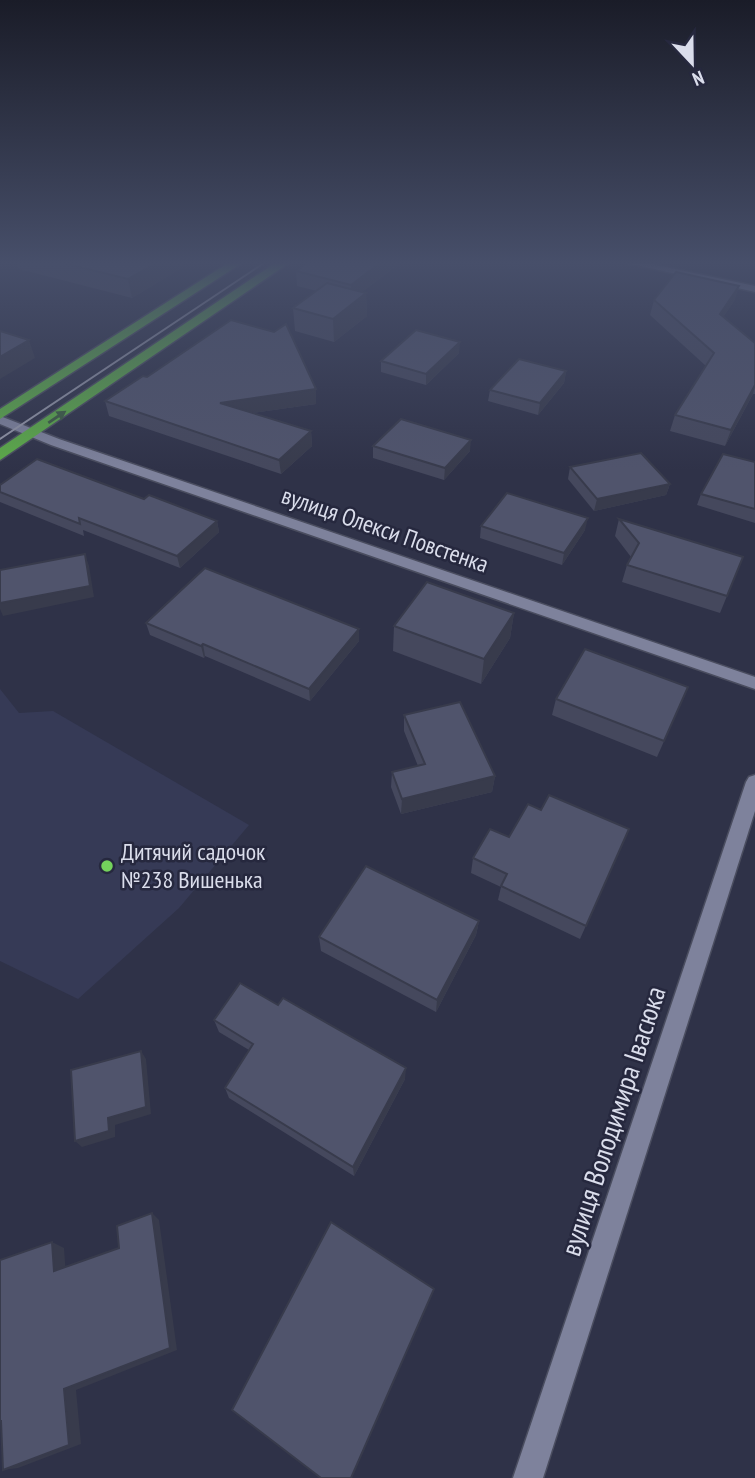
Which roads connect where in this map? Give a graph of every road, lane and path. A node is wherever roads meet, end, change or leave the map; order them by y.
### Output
1 (130, 332) edge
2 (182, 332) edge
3 (0, 417) edge
4 (34, 433) junction
5 (0, 455) edge
6 (755, 683) edge
7 (755, 782) edge
8 (528, 1478) edge

1 - 3 highway
4 -> 2 highway
3 - 4 street, вулиця Олекси Повстенка
4 - 5 highway
4 - 6 street, вулиця Олекси Повстенка
7 - 8 street, вулиця Володимира Івасюка

